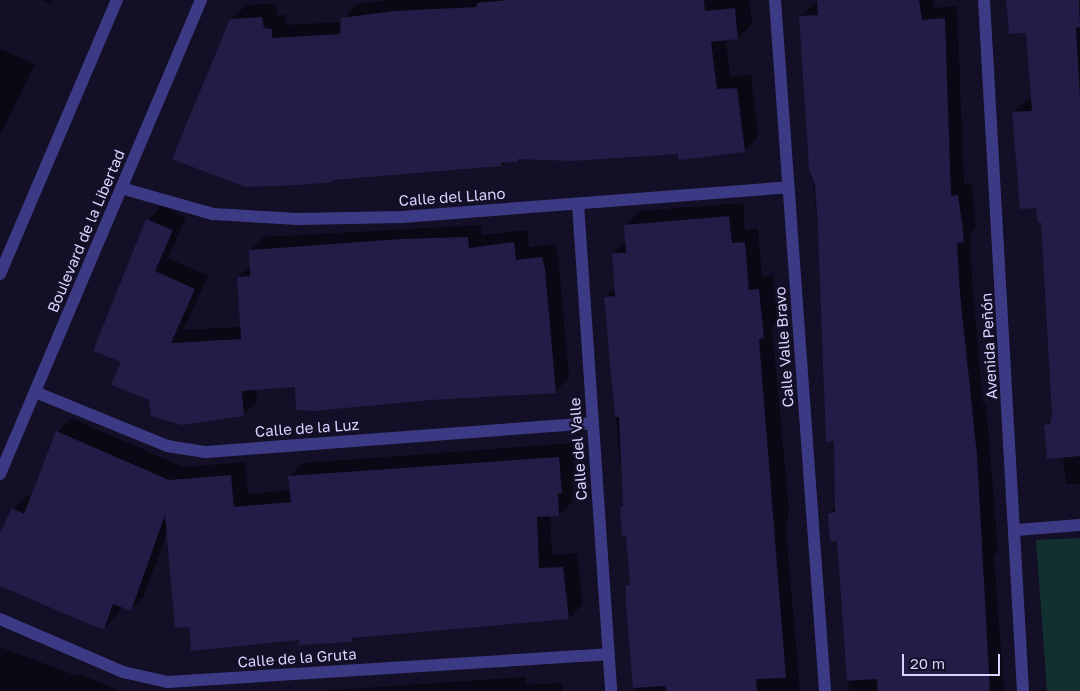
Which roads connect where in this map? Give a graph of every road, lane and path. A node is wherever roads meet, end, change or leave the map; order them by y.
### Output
1 (117, 0) edge
2 (201, 0) edge
3 (775, 0) edge
4 (984, 0) edge
5 (788, 187) junction
6 (122, 188) junction
7 (578, 204) junction
8 (0, 274) edge
9 (35, 392) junction
10 (593, 423) junction
11 (0, 474) edge
12 (1080, 526) edge
13 (1016, 530) junction
14 (0, 619) edge
15 (608, 654) junction
16 (611, 691) edge
17 (825, 691) edge
18 (1023, 691) edge

1 - 8 street
2 - 6 street, Boulevard de la Libertad
3 - 5 street, Calle Valle Bravo
4 - 13 street, Avenida Peñón
5 - 7 street, Calle del Llano
5 - 17 street, Calle Valle Bravo
6 - 7 street, Calle del Llano
6 - 9 street, Boulevard de la Libertad
7 - 10 street, Calle del Valle
9 - 10 street, Calle de la Luz
9 - 11 street, Boulevard de la Libertad
10 - 15 street, Calle del Valle
12 - 13 street
13 - 18 street, Avenida Peñón
14 - 15 street, Calle de la Gruta
15 - 16 street, Calle del Valle

